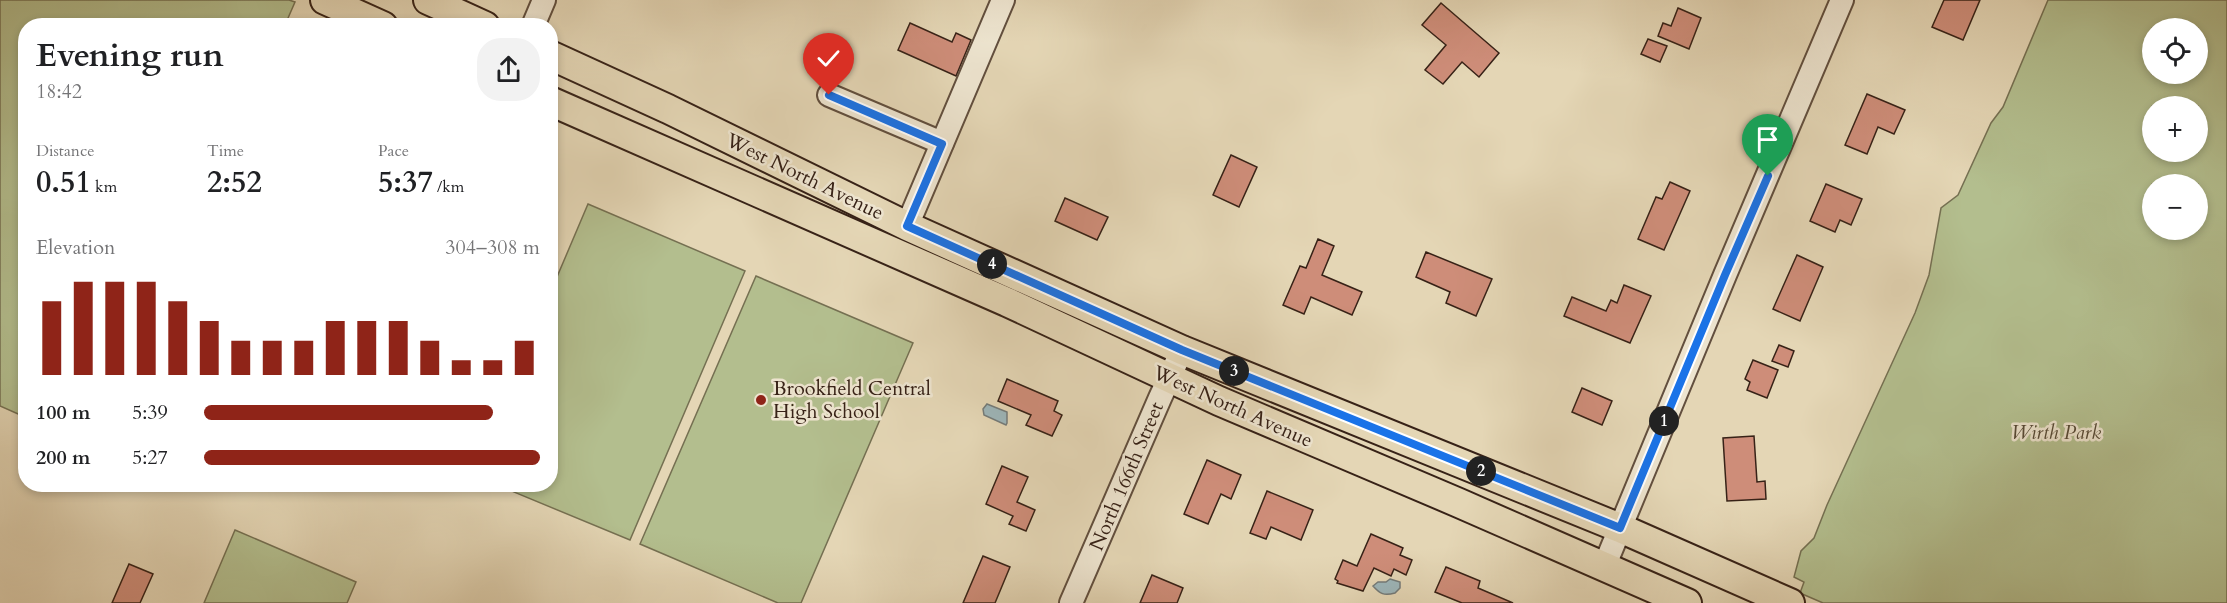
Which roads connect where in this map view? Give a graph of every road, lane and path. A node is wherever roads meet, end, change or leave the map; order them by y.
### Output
1 (325, 0) edge
2 (428, 0) edge
3 (544, 0) edge
4 (1003, 0) edge
5 (1842, 0) edge
6 (364, 18) edge
7 (467, 18) edge
8 (536, 18) edge
9 (558, 59) edge
10 (829, 95) dead end
11 (558, 105) edge
12 (942, 144) junction
13 (907, 226) junction
14 (1182, 350) junction
15 (1169, 379) junction
16 (1620, 528) junction
17 (1604, 567) junction
18 (1071, 603) edge
19 (1687, 603) edge
20 (1790, 603) edge

1 - 6 main road
2 - 7 main road
3 - 8 street
4 - 12 street
5 - 16 street
9 - 13 main road, West North Avenue
10 - 12 street
11 - 15 main road, West North Avenue
12 - 13 street
13 - 14 main road, West North Avenue
14 - 15 street, North 166th Street
14 - 16 main road, West North Avenue
15 - 17 main road, West North Avenue
15 - 18 street, North 166th Street
16 - 17 street
16 - 20 main road, West North Avenue
17 - 19 main road, West North Avenue

